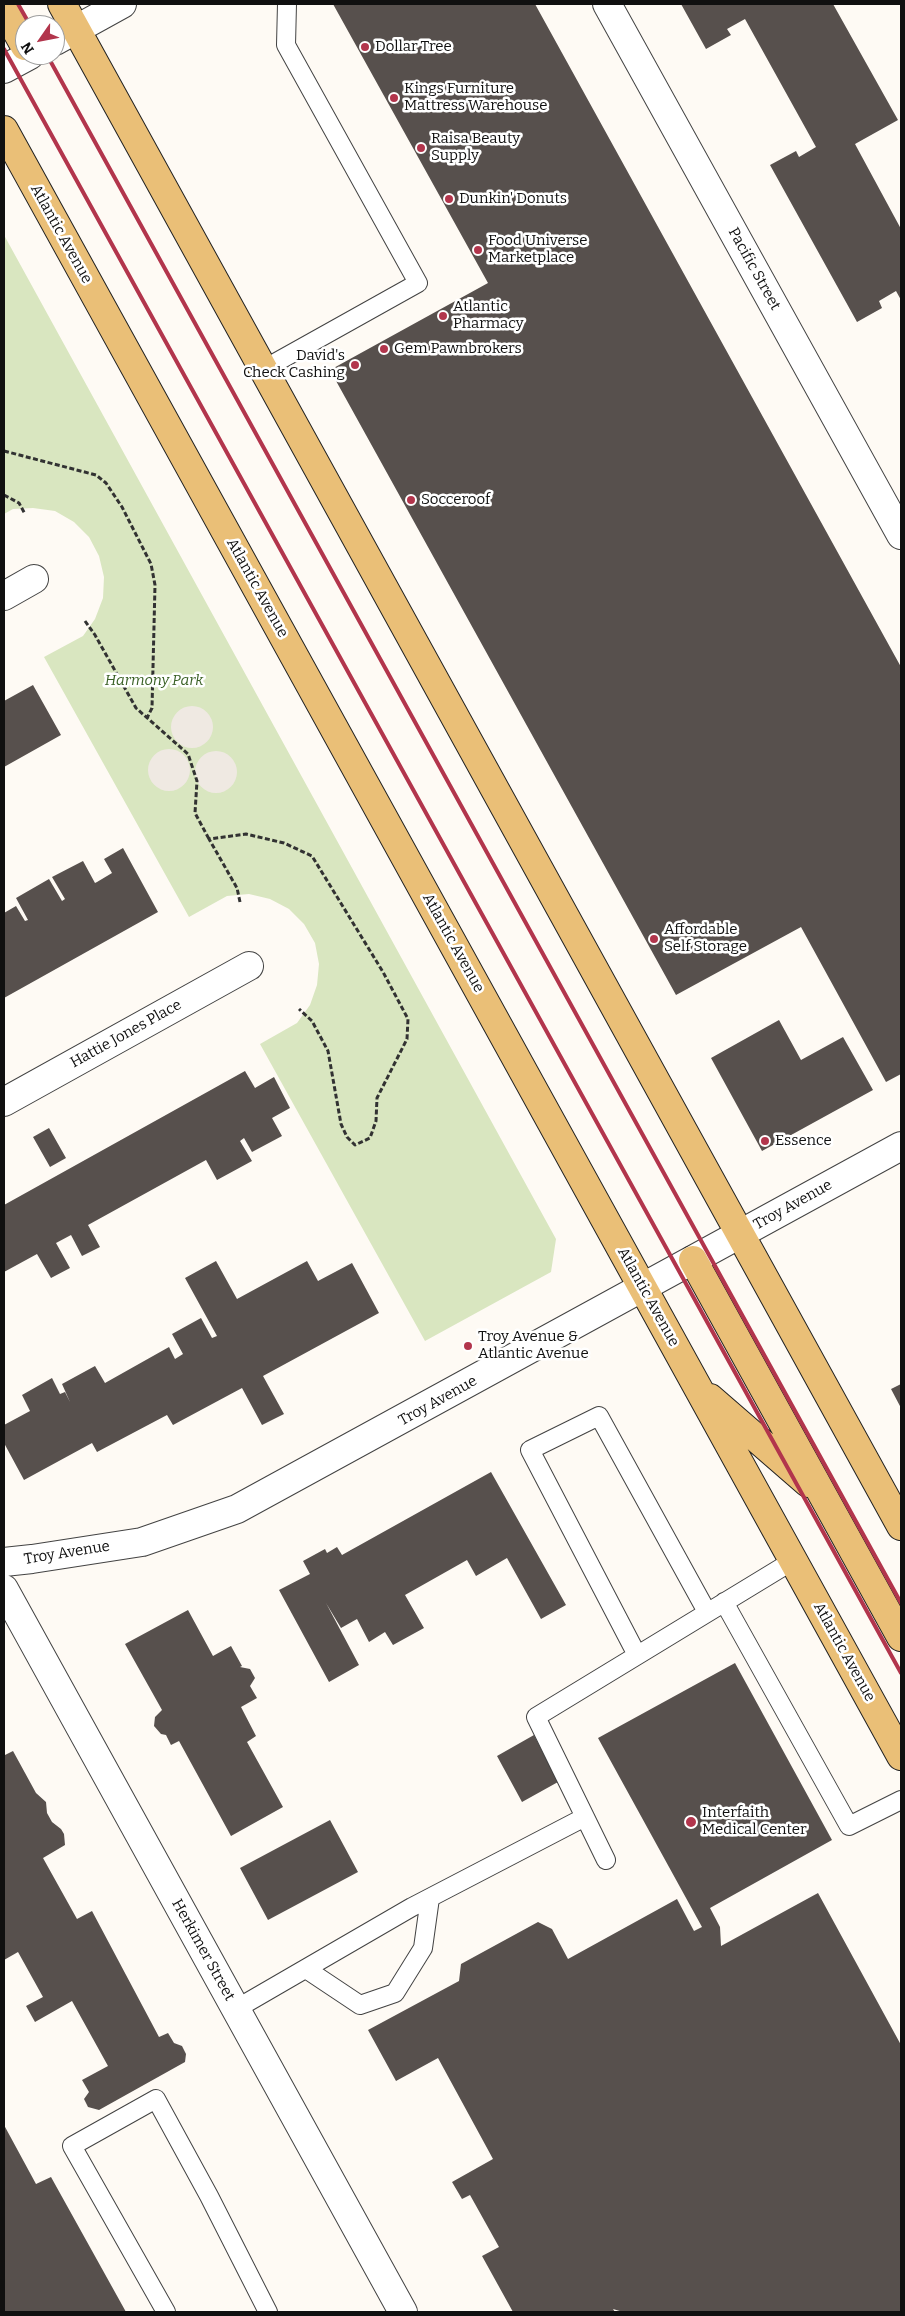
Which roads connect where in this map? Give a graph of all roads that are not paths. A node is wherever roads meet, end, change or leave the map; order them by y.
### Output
1 (62, 4) edge
2 (122, 4) edge
3 (287, 4) edge
4 (608, 4) edge
5 (4, 9) edge
6 (15, 28) edge
7 (66, 35) edge
8 (4, 130) edge
9 (264, 369) junction
10 (901, 535) edge
11 (34, 579) dead end
12 (4, 596) edge
13 (249, 966) dead end
14 (4, 1102) edge
15 (901, 1146) edge
16 (740, 1234) junction
17 (693, 1260) junction
18 (642, 1288) junction
19 (696, 1385) junction
20 (821, 1494) junction
21 (901, 1526) edge
22 (794, 1560) junction
23 (4, 1562) edge
24 (4, 1589) edge
25 (724, 1602) junction
26 (707, 1612) junction
27 (901, 1637) edge
28 (637, 1655) junction
29 (901, 1756) edge
30 (901, 1800) edge
31 (585, 1817) junction
32 (606, 1860) dead end
33 (430, 1898) junction
34 (306, 1969) junction
35 (236, 2009) junction
36 (166, 2312) edge
37 (268, 2312) edge
38 (403, 2312) edge

1 - 7 main road
2 - 7 street
3 - 9 lane
4 - 10 street, Pacific Street
5 - 6 main road
7 - 9 main road
8 - 18 main road, Atlantic Avenue
9 - 16 main road
11 - 12 street
13 - 14 street, Hattie Jones Place
15 - 16 street, Troy Avenue
16 - 17 street, Troy Avenue
16 - 21 main road
17 - 18 street, Troy Avenue
17 - 20 main road
18 - 19 main road, Atlantic Avenue
18 - 23 street, Troy Avenue
19 - 20 main road
19 - 22 main road, Atlantic Avenue
20 - 27 main road
22 - 25 lane
22 - 29 main road, Atlantic Avenue
24 - 35 street, Herkimer Street
25 - 26 lane
25 - 30 lane
26 - 28 lane
26 - 28 lane
28 - 31 lane
31 - 32 lane
31 - 33 lane
33 - 34 lane
33 - 34 lane
34 - 35 lane
35 - 38 street, Herkimer Street
36 - 37 lane

